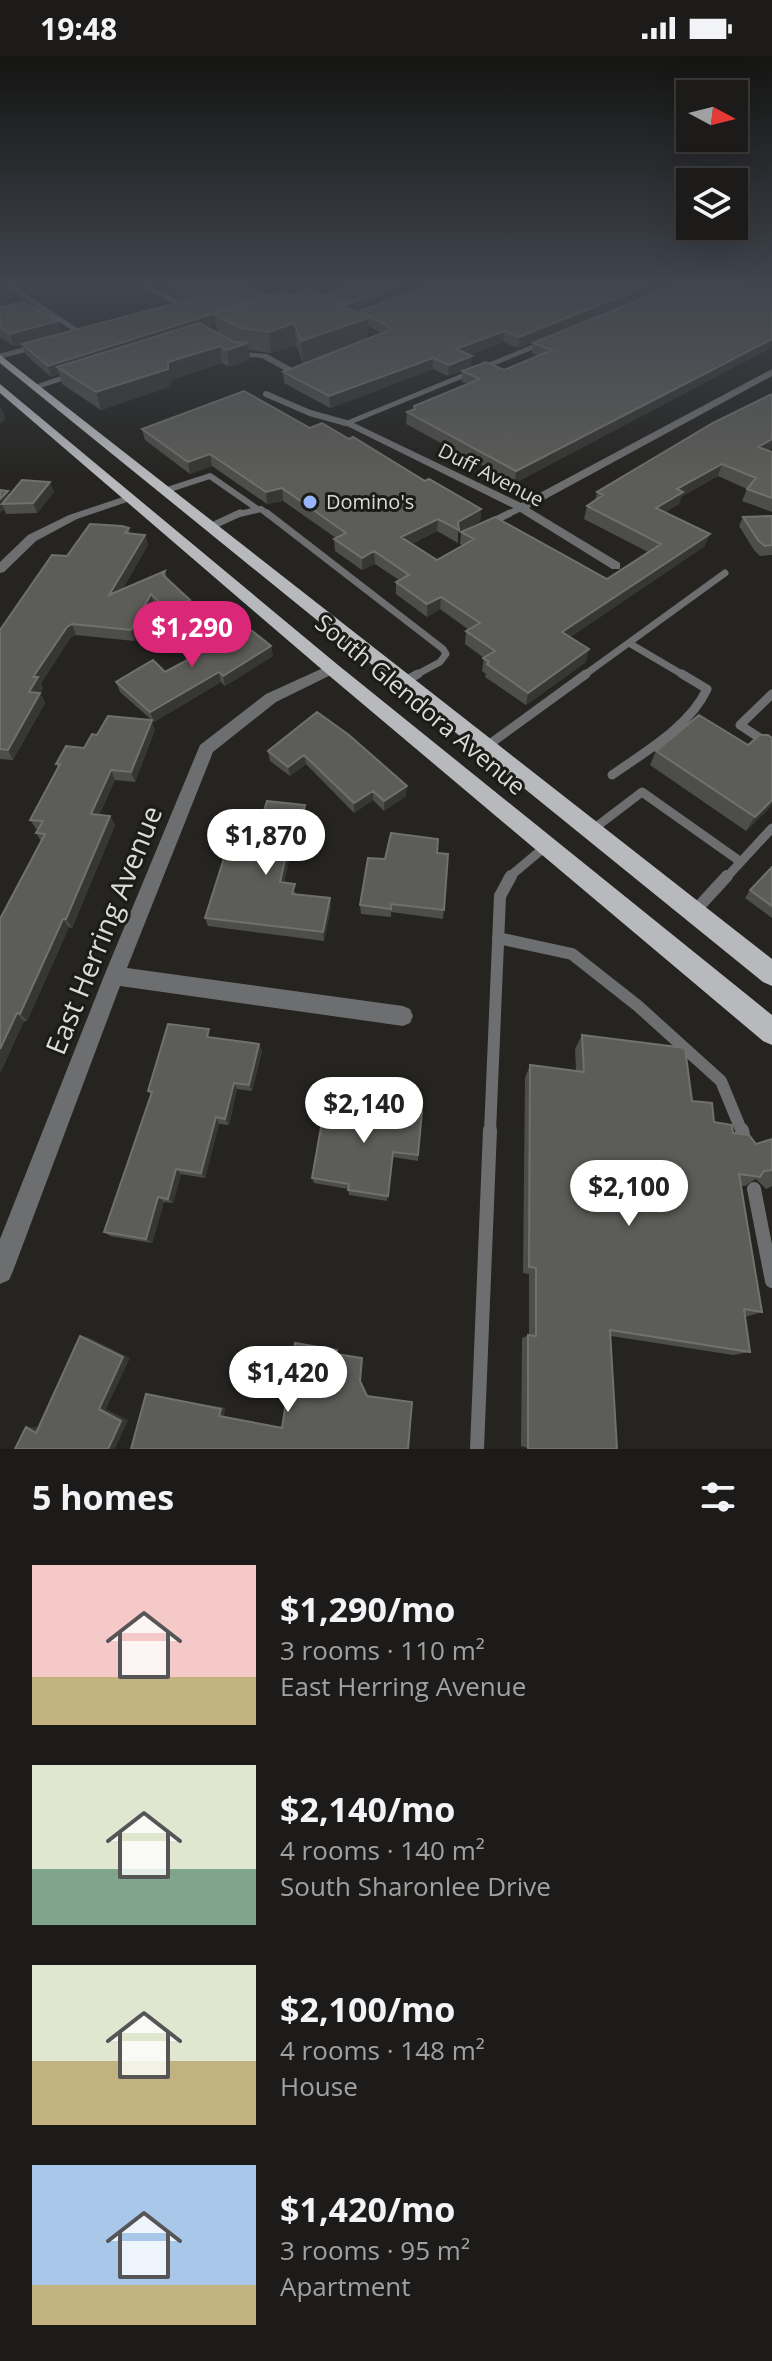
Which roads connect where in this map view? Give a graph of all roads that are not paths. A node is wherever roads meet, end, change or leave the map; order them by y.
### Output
1 (28, 349) edge
2 (232, 349) edge
3 (529, 349) edge
4 (0, 357) edge
5 (323, 361) edge
6 (88, 369) edge
7 (772, 372) edge
8 (37, 386) junction
9 (3, 393) edge
10 (266, 394) dead end
11 (346, 423) junction
12 (107, 442) junction
13 (78, 453) junction
14 (167, 490) junction
15 (129, 498) junction
16 (256, 508) junction
17 (521, 508) junction
18 (212, 526) junction
19 (483, 527) edge
20 (616, 566) dead end
21 (0, 569) edge
22 (725, 573) dead end
23 (629, 643) junction
24 (332, 669) junction
25 (405, 681) junction
26 (772, 694) edge
27 (487, 746) junction
28 (772, 746) edge
29 (612, 775) dead end
30 (772, 828) edge
31 (592, 830) junction
32 (546, 846) junction
33 (741, 862) junction
34 (694, 912) junction
35 (498, 938) junction
36 (772, 974) edge
37 (114, 976) junction
38 (403, 1016) dead end
39 (772, 1032) edge
40 (745, 1145) edge
41 (754, 1189) edge
42 (0, 1271) edge
43 (772, 1281) edge
44 (477, 1449) edge

1 - 4 lane
2 - 5 street
3 - 11 street
4 - 8 main road, South Glendora Avenue
6 - 8 street
7 - 17 street
8 - 12 main road, South Glendora Avenue
9 - 13 main road, South Glendora Avenue
10 - 11 lane
11 - 17 street, Duff Avenue
12 - 13 main road
12 - 14 main road, South Glendora Avenue
13 - 15 main road, South Glendora Avenue
14 - 16 lane
14 - 18 main road, South Glendora Avenue
15 - 21 street
15 - 24 main road, South Glendora Avenue
16 - 18 lane
16 - 25 lane
17 - 19 lane
17 - 20 street, Duff Avenue
18 - 25 main road, South Glendora Avenue
22 - 23 lane
23 - 27 lane
23 - 29 lane
24 - 32 main road, South Glendora Avenue
24 - 37 street, East Herring Avenue
25 - 27 main road, South Glendora Avenue
26 - 28 lane
27 - 31 main road, South Glendora Avenue
30 - 33 lane
31 - 33 lane
31 - 34 main road, South Glendora Avenue
32 - 35 lane
32 - 39 main road, South Glendora Avenue
33 - 34 lane
34 - 36 main road, South Glendora Avenue
35 - 40 lane
35 - 44 lane
37 - 38 street
37 - 42 street, East Herring Avenue
41 - 43 lane

